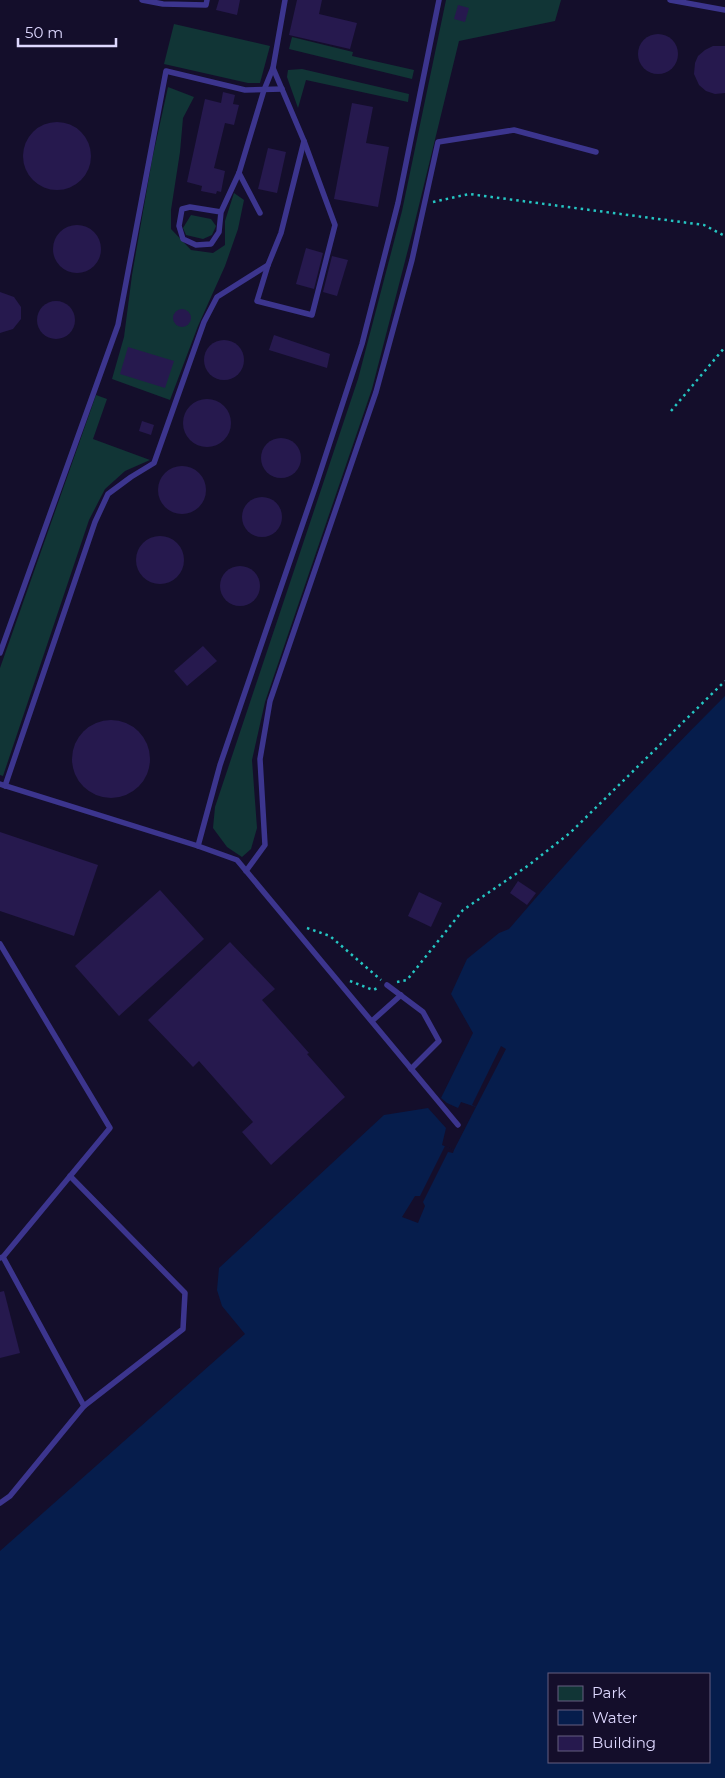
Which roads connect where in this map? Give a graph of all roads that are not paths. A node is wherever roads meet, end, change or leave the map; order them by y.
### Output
1 (142, 0) edge
2 (207, 0) edge
3 (285, 0) edge
4 (440, 0) edge
5 (670, 0) edge
6 (725, 10) edge
7 (273, 68) junction
8 (282, 89) junction
9 (264, 90) junction
10 (304, 141) junction
11 (596, 152) dead end
12 (239, 173) junction
13 (221, 212) junction
14 (260, 213) dead end
15 (268, 265) junction
16 (0, 653) edge
17 (3, 785) edge
18 (198, 846) junction
19 (246, 871) junction
20 (0, 944) edge
21 (387, 986) road end
22 (401, 996) junction
23 (372, 1021) junction
24 (411, 1069) junction
25 (458, 1125) dead end
26 (70, 1176) junction
27 (1, 1258) edge
28 (84, 1406) junction
29 (0, 1503) edge

1 - 2 lane
3 - 7 lane
4 - 18 lane
5 - 6 lane
7 - 8 lane
7 - 9 lane
8 - 9 lane
8 - 10 lane
9 - 12 lane
9 - 16 lane
10 - 15 lane
10 - 15 lane
11 - 19 lane
12 - 13 lane
12 - 14 lane
13 - 13 lane
15 - 17 lane
17 - 18 lane
18 - 19 lane
19 - 23 lane
20 - 26 lane
21 - 22 lane
22 - 23 lane
22 - 24 lane
23 - 24 lane
24 - 25 lane
26 - 27 lane
26 - 28 lane
27 - 28 lane
28 - 29 lane

